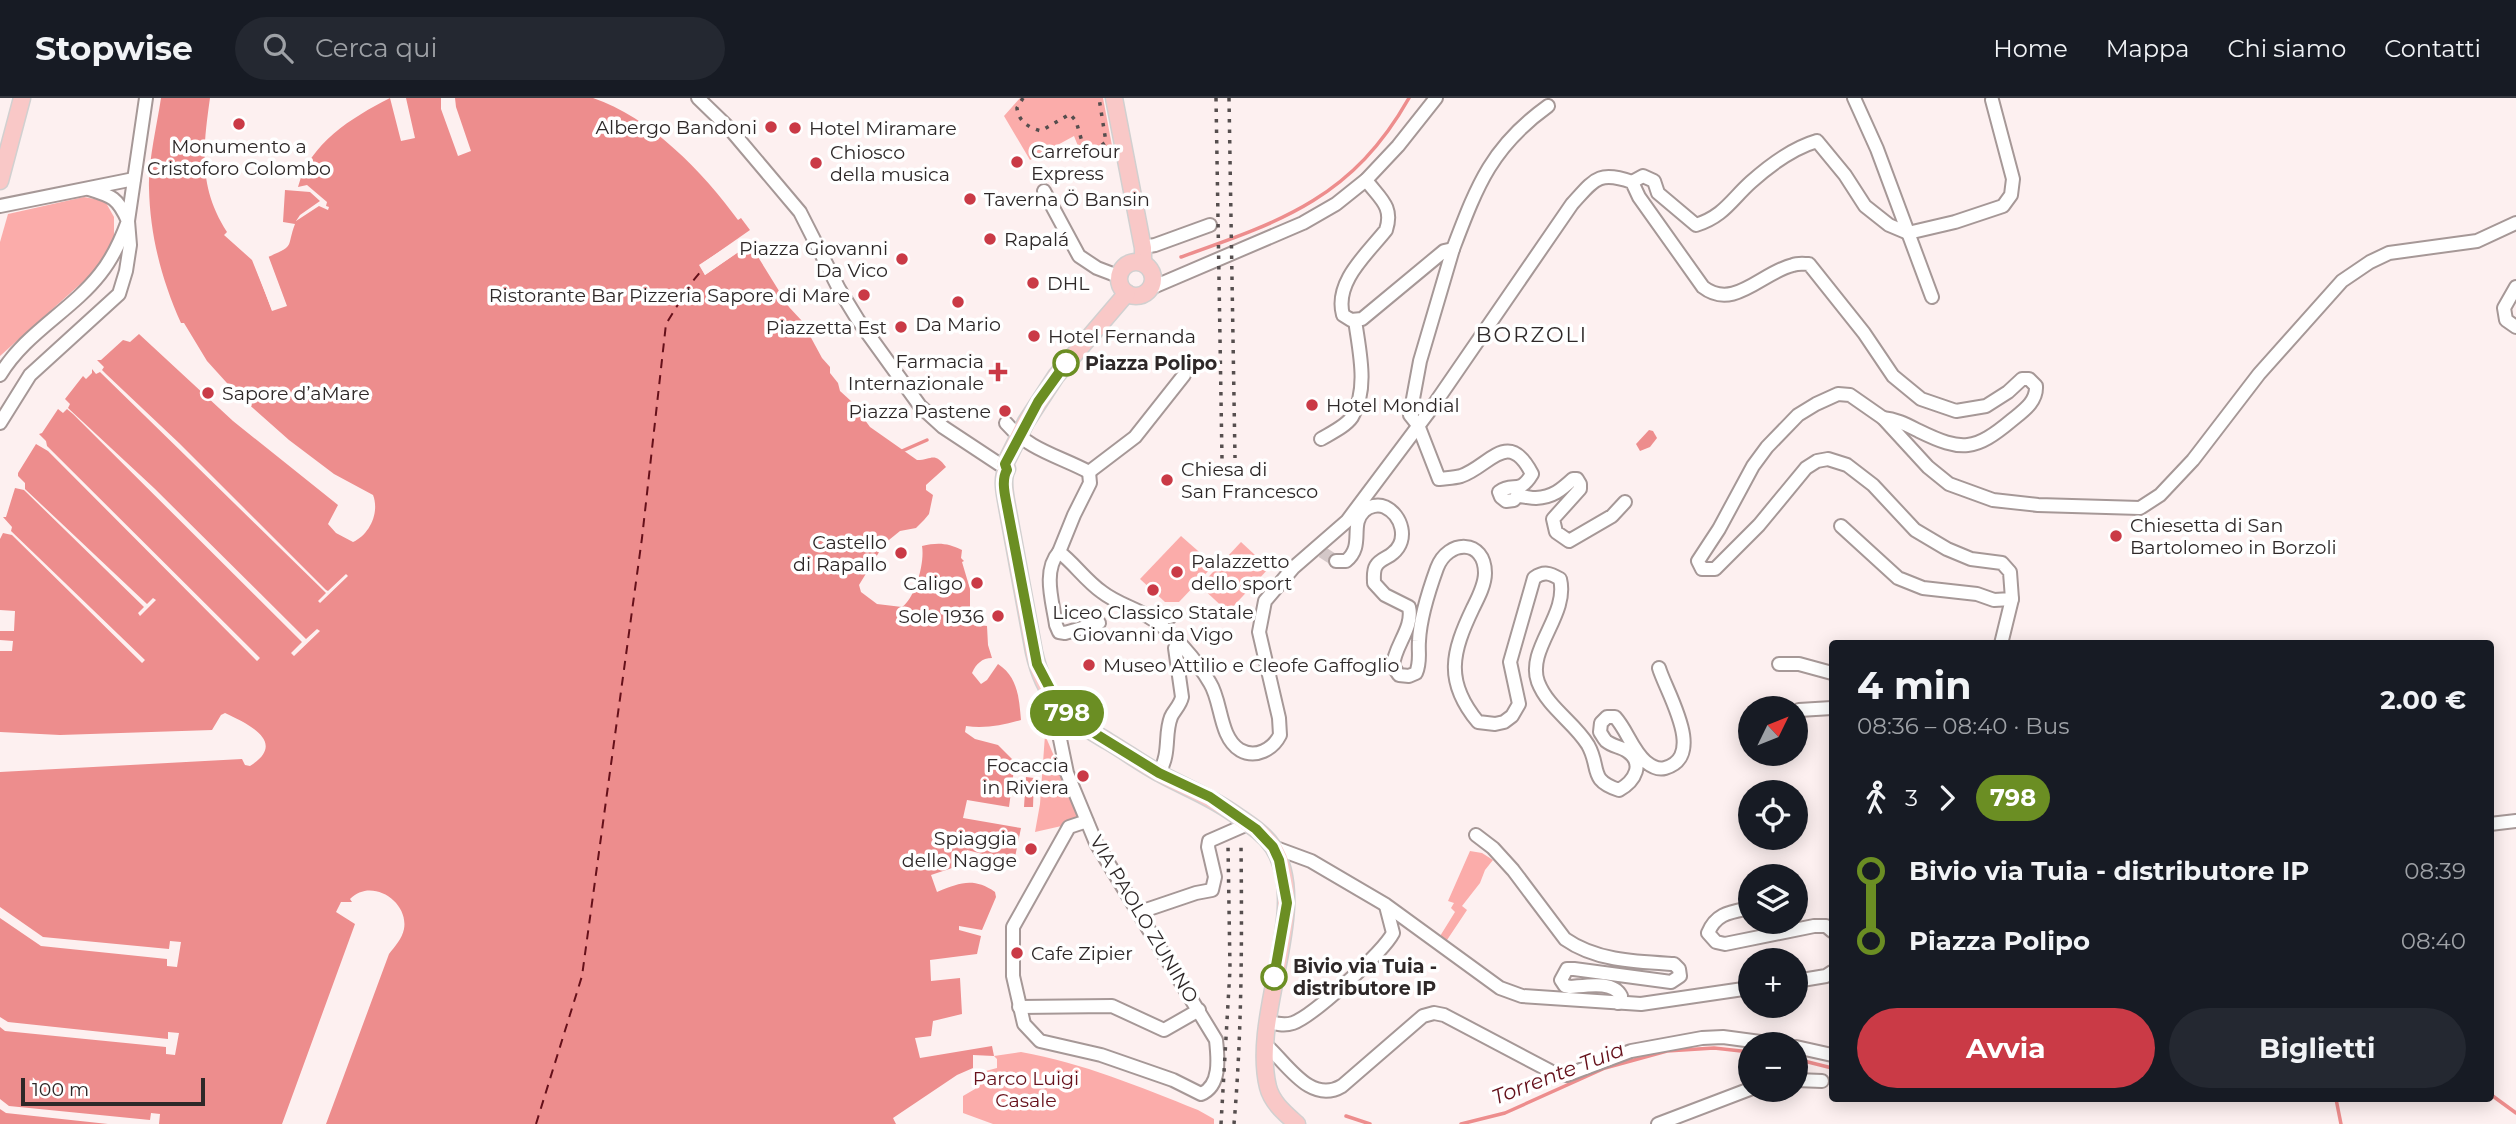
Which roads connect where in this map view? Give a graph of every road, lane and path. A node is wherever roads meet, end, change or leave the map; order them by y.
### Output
1 (22, 98) edge
2 (146, 98) edge
3 (698, 98) edge
4 (1114, 98) edge
5 (1436, 98) edge
6 (1854, 98) edge
7 (1992, 100) dead end
8 (1548, 106) dead end
9 (4, 151) edge
10 (134, 179) junction
11 (1366, 180) junction
12 (0, 181) edge
13 (1632, 182) junction
14 (89, 189) junction
15 (1044, 191) dead end
16 (0, 206) edge
17 (128, 221) junction
18 (2516, 223) edge
19 (1210, 225) dead end
20 (1908, 233) junction
21 (1453, 249) junction
22 (1139, 253) junction
23 (1118, 276) junction
24 (2516, 286) edge
25 (1151, 288) junction
26 (1126, 293) junction
27 (1932, 297) dead end
28 (1355, 320) junction
29 (2516, 327) edge
30 (0, 375) edge
31 (1184, 375) dead end
32 (1883, 418) junction
33 (0, 423) edge
34 (1006, 423) dead end
35 (1418, 425) junction
36 (1018, 438) junction
37 (1321, 439) dead end
38 (1000, 470) junction
39 (1088, 472) junction
40 (1625, 502) dead end
41 (1841, 526) dead end
42 (1059, 552) junction
43 (1336, 561) dead end
44 (2012, 599) junction
45 (1150, 617) junction
46 (1170, 617) dead end
47 (1099, 623) dead end
48 (2002, 640) edge
49 (1178, 643) junction
50 (1779, 664) dead end
51 (1659, 668) dead end
52 (1829, 672) edge
53 (1053, 696) junction
54 (1829, 708) edge
55 (1808, 709) edge
56 (1159, 773) junction
57 (1087, 821) junction
58 (2516, 821) edge
59 (1246, 822) junction
60 (2494, 824) edge
61 (1476, 835) dead end
62 (1273, 847) junction
63 (1386, 905) junction
64 (1738, 911) edge
65 (1140, 912) junction
66 (1808, 927) edge
67 (1829, 928) edge
68 (1775, 934) edge
69 (1829, 974) edge
70 (1808, 979) edge
71 (1738, 990) edge
72 (1618, 1003) junction
73 (1019, 1007) junction
74 (1199, 1010) junction
75 (1267, 1021) junction
76 (1738, 1039) edge
77 (1265, 1044) junction
78 (1808, 1050) edge
79 (1829, 1054) edge
80 (1808, 1080) edge
81 (1822, 1081) dead end
82 (1738, 1094) edge
83 (1297, 1124) edge
84 (1658, 1124) edge

1 - 9 main road
2 - 10 street
3 - 38 street
4 - 22 main road
5 - 11 street
6 - 20 street
7 - 20 street
8 - 21 street
9 - 12 main road
10 - 14 street
10 - 17 street
11 - 25 street
11 - 28 street
13 - 20 street
13 - 32 street
13 - 35 street
14 - 16 street
14 - 17 street
15 - 23 street
17 - 30 street
17 - 33 street
18 - 32 street
19 - 22 street
20 - 27 street
21 - 28 street
21 - 35 street
22 - 23 main road
22 - 25 main road
23 - 26 main road
24 - 29 street
25 - 26 main road
26 - 36 main road
28 - 37 street
31 - 39 street
32 - 44 street
34 - 36 street
35 - 40 street
35 - 49 street
36 - 38 main road
36 - 39 street
38 - 53 main road
39 - 42 street
41 - 44 street
42 - 45 street
42 - 47 street
43 - 51 street
44 - 48 street
45 - 46 street
45 - 49 street
49 - 56 street
50 - 52 street
53 - 56 main road
53 - 57 street, VIA PAOLO ZUNINO
54 - 55 street
56 - 59 main road
57 - 65 street, VIA PAOLO ZUNINO
57 - 73 street
58 - 60 street
59 - 62 main road
59 - 65 street
61 - 72 street
62 - 63 street
62 - 75 main road
63 - 72 street
63 - 75 street
64 - 68 street
65 - 74 street, VIA PAOLO ZUNINO
66 - 67 street
69 - 70 street
71 - 72 street
73 - 74 street
73 - 74 street, VIA PAOLO ZUNINO
75 - 77 main road
76 - 77 street
77 - 83 main road
78 - 79 street
80 - 81 street
82 - 84 street

